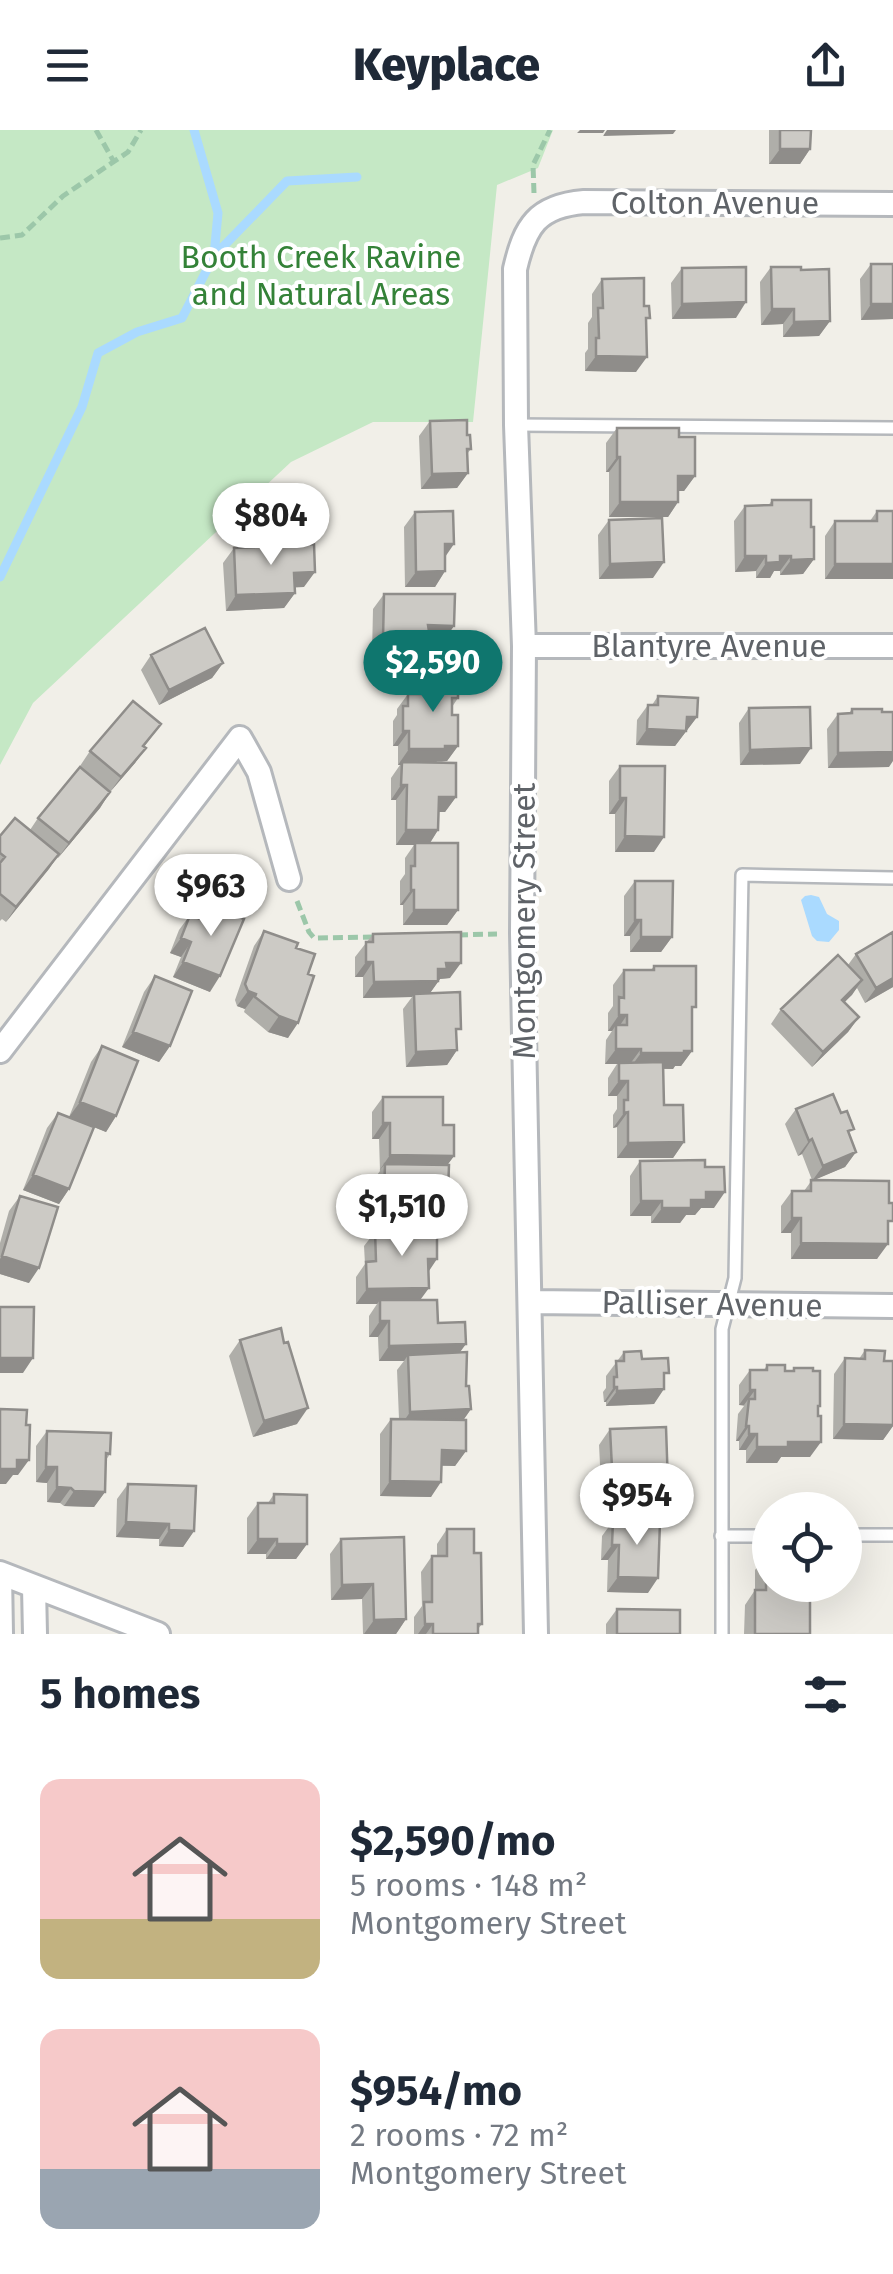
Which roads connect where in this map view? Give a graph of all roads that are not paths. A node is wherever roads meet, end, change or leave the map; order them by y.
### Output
1 (893, 204) edge
2 (540, 216) joint
3 (516, 425) junction
4 (893, 428) edge
5 (524, 646) junction
6 (893, 646) edge
7 (893, 878) edge
8 (289, 880) road end
9 (0, 1051) edge
10 (530, 1302) junction
11 (728, 1304) junction
12 (893, 1306) edge
13 (862, 1535) edge
14 (893, 1535) edge
15 (721, 1536) junction
16 (752, 1536) edge
17 (0, 1573) edge
18 (34, 1587) junction
19 (1, 1634) edge
20 (35, 1634) edge
21 (158, 1634) edge
22 (536, 1634) edge
23 (722, 1634) edge

1 - 2 street, Colton Avenue
2 - 3 street, Montgomery Street
3 - 4 lane
3 - 5 street, Montgomery Street
5 - 6 street, Blantyre Avenue
5 - 10 street, Montgomery Street
7 - 11 lane
8 - 9 street
10 - 11 street, Palliser Avenue
10 - 22 street, Montgomery Street
11 - 12 street, Palliser Avenue
11 - 15 lane
13 - 14 lane
15 - 16 lane
15 - 23 lane
17 - 18 street
17 - 19 street
18 - 20 street
18 - 21 street

